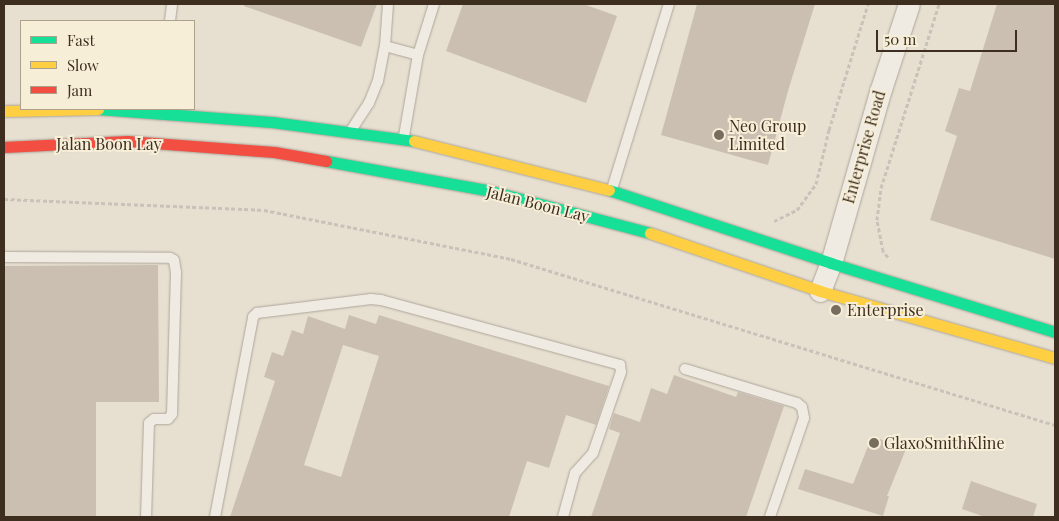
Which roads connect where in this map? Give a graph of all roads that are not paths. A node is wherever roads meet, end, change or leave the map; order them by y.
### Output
1 (172, 4) edge
2 (388, 4) edge
3 (434, 4) edge
4 (670, 4) edge
5 (909, 4) edge
6 (170, 20) edge
7 (385, 46) junction
8 (418, 56) junction
9 (51, 110) edge
10 (110, 110) edge
11 (4, 111) edge
12 (351, 130) junction
13 (403, 138) junction
14 (4, 147) edge
15 (612, 191) junction
16 (4, 257) edge
17 (831, 263) junction
18 (820, 291) junction
19 (1055, 332) edge
20 (1055, 358) edge
21 (685, 369) dead end
22 (146, 517) edge
23 (214, 517) edge
24 (563, 517) edge
25 (770, 517) edge

1 - 6 lane
2 - 7 lane
3 - 8 lane
4 - 15 lane
5 - 17 street, Enterprise Road
7 - 8 lane
7 - 12 lane
8 - 13 lane
9 - 11 main road, Jalan Boon Lay
10 - 12 main road, Jalan Boon Lay
12 - 13 main road, Jalan Boon Lay
13 - 15 main road, Jalan Boon Lay
14 - 18 main road, Jalan Boon Lay
15 - 17 main road, Jalan Boon Lay
16 - 22 lane
17 - 18 street, Enterprise Road
17 - 19 main road, Jalan Boon Lay
18 - 20 main road, Jalan Boon Lay
21 - 25 lane
23 - 24 lane

